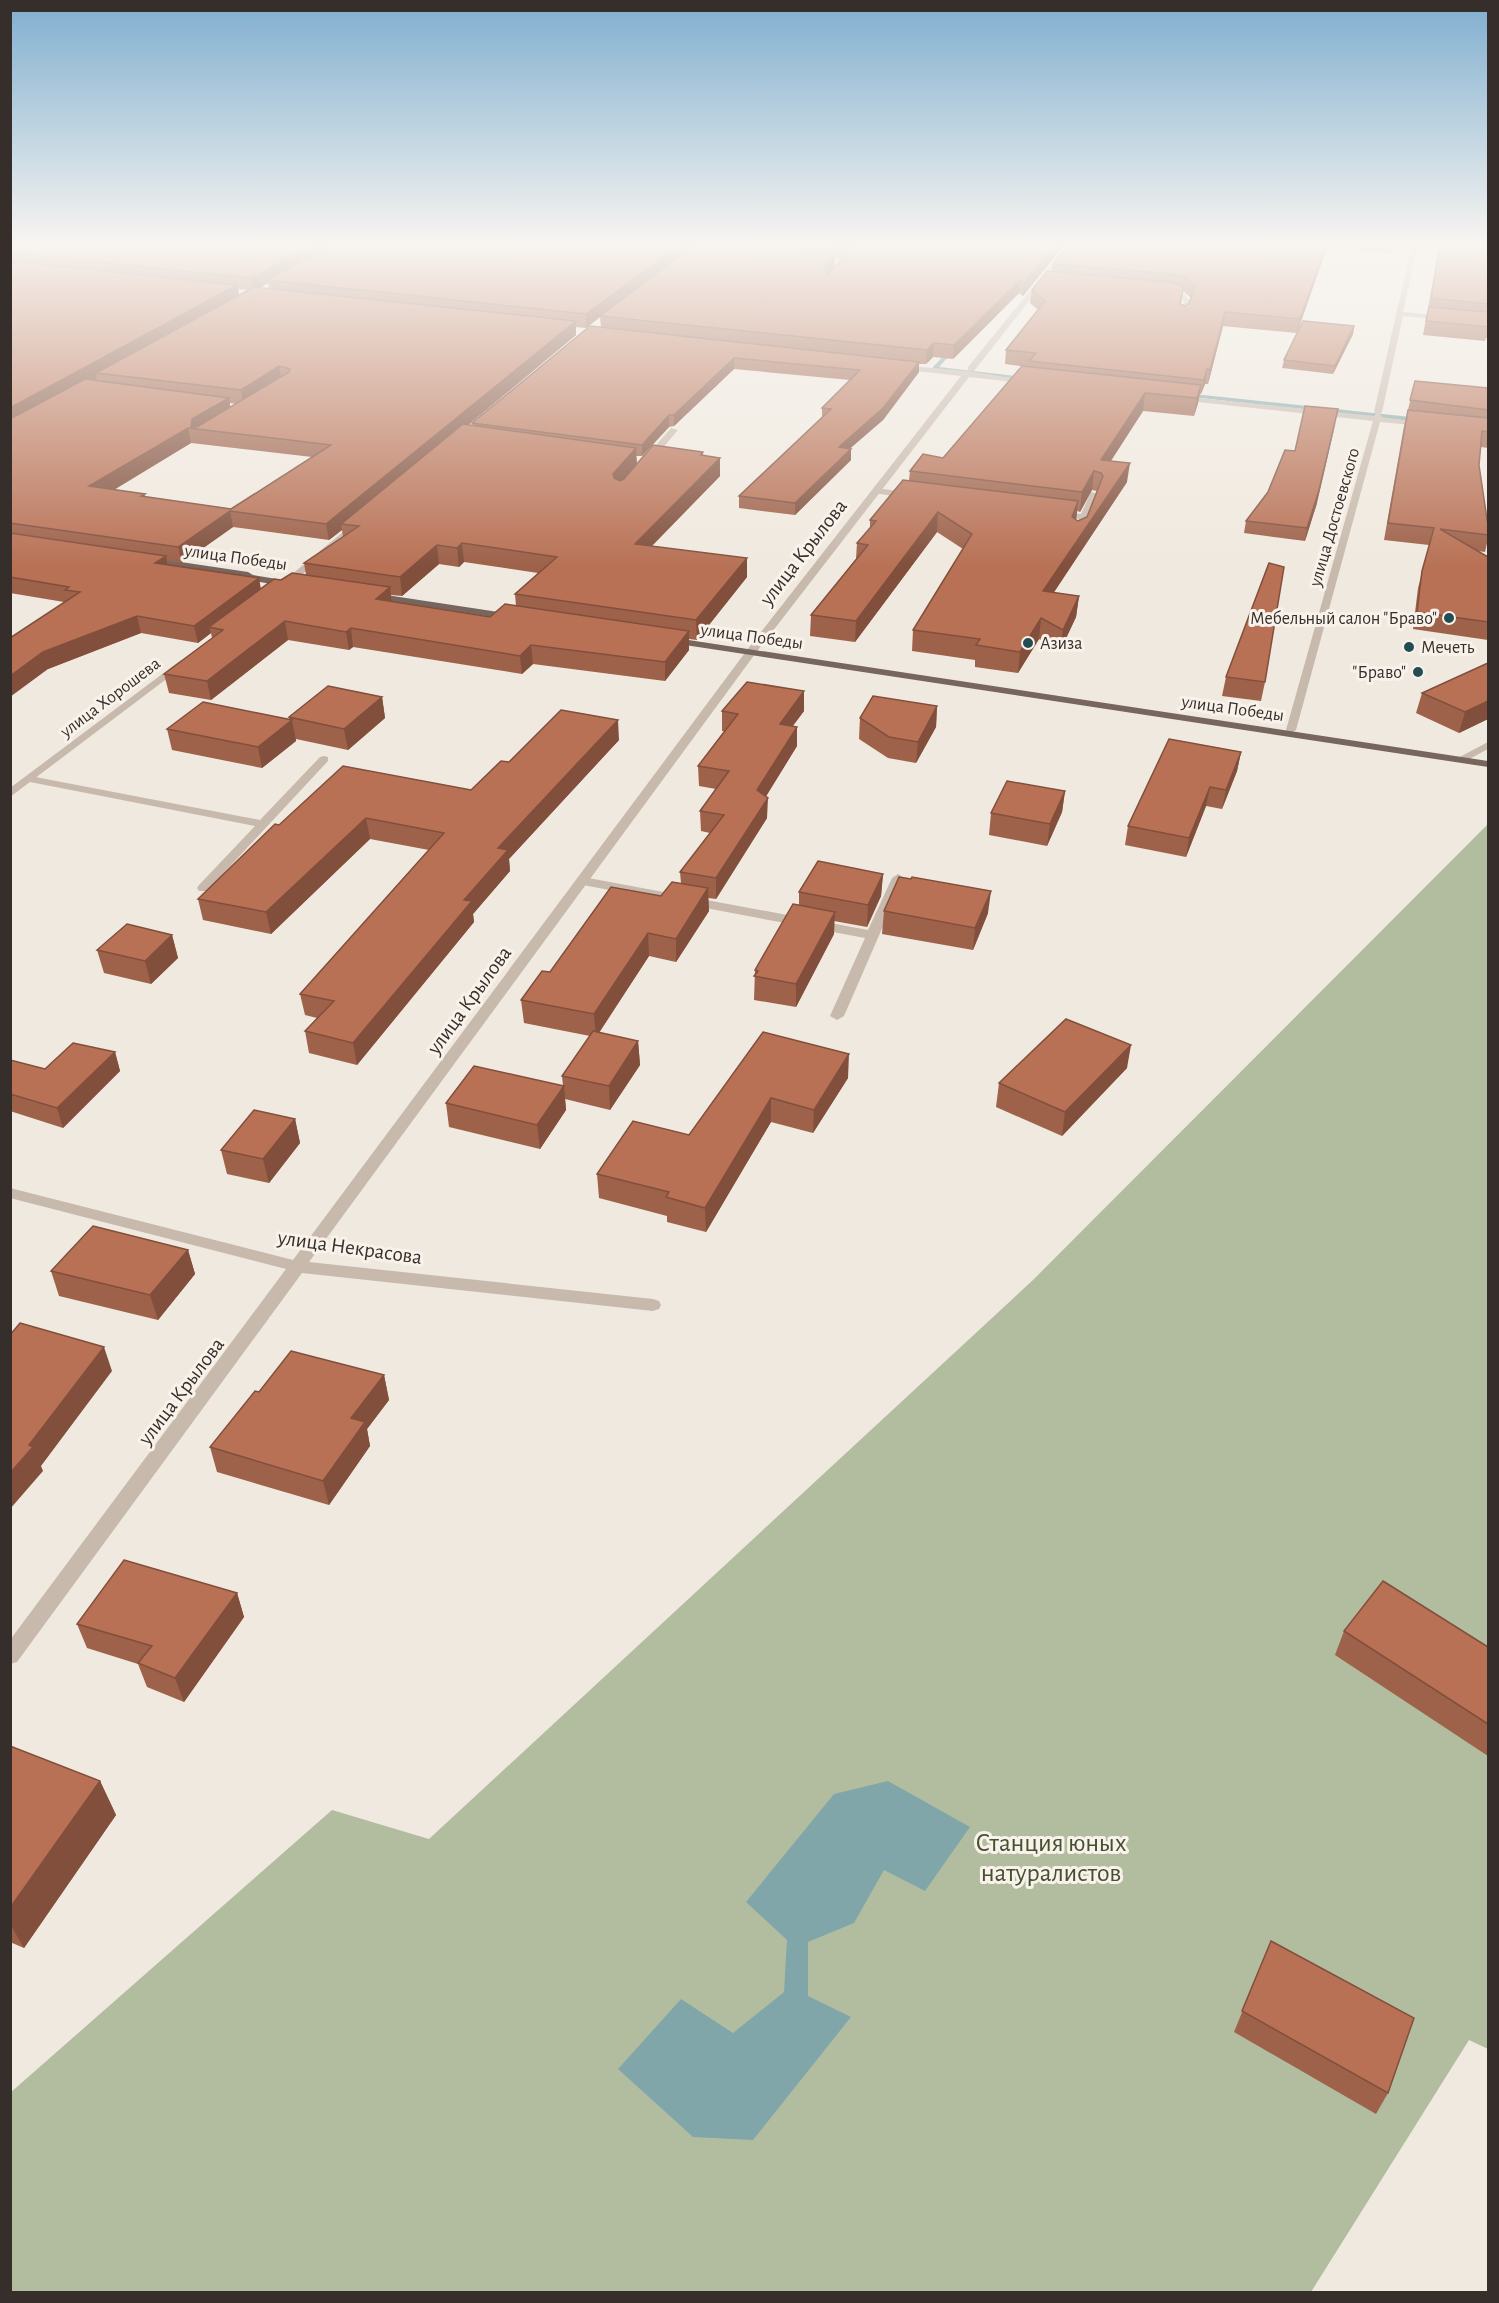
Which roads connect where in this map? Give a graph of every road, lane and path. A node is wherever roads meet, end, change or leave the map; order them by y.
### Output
1 (985, 351) edge
2 (1392, 351) edge
3 (896, 367) edge
4 (969, 372) junction
5 (1037, 382) edge
6 (1167, 396) edge
7 (1378, 416) junction
8 (1434, 425) edge
9 (674, 430) edge
10 (634, 461) edge
11 (646, 462) junction
12 (639, 470) edge
13 (877, 491) junction
14 (1094, 494) edge
15 (923, 497) edge
16 (1050, 513) edge
17 (1084, 517) junction
18 (362, 520) edge
19 (1077, 536) edge
20 (134, 560) edge
21 (293, 583) junction
22 (363, 594) edge
23 (270, 596) edge
24 (520, 617) edge
25 (659, 638) edge
26 (752, 651) junction
27 (187, 659) edge
28 (1291, 730) junction
29 (1488, 745) edge
30 (324, 759) dead end
31 (1462, 759) junction
32 (1488, 763) edge
33 (30, 779) junction
34 (10, 794) edge
35 (263, 824) junction
36 (898, 878) edge
37 (583, 881) junction
38 (203, 888) dead end
39 (872, 935) junction
40 (837, 1016) dead end
41 (10, 1193) edge
42 (299, 1267) junction
43 (653, 1305) dead end
44 (10, 1656) edge

1 - 4 street, улица Крылова
2 - 7 street, улица Достоевского
3 - 4 street
4 - 5 street
4 - 13 street, улица Крылова
6 - 7 street
7 - 8 street
7 - 28 street, улица Достоевского
9 - 11 street
10 - 11 street
11 - 12 street
13 - 15 street
13 - 26 street, улица Крылова
14 - 17 street
16 - 17 street
17 - 19 street
18 - 21 street
20 - 21 main road, улица Победы
21 - 23 street
22 - 24 main road
25 - 26 main road, улица Победы
26 - 28 main road, улица Победы
26 - 31 main road, улица Победы
26 - 37 street, улица Крылова
27 - 33 street, улица Хорошева
28 - 31 main road, улица Победы
29 - 31 street
30 - 35 street
31 - 32 main road, улица Победы
33 - 34 street, улица Хорошева
33 - 35 street
35 - 38 street
36 - 39 street
37 - 39 street
37 - 42 street, улица Крылова
39 - 40 street
41 - 42 street, улица Некрасова
42 - 43 street, улица Некрасова
42 - 44 street, улица Крылова

